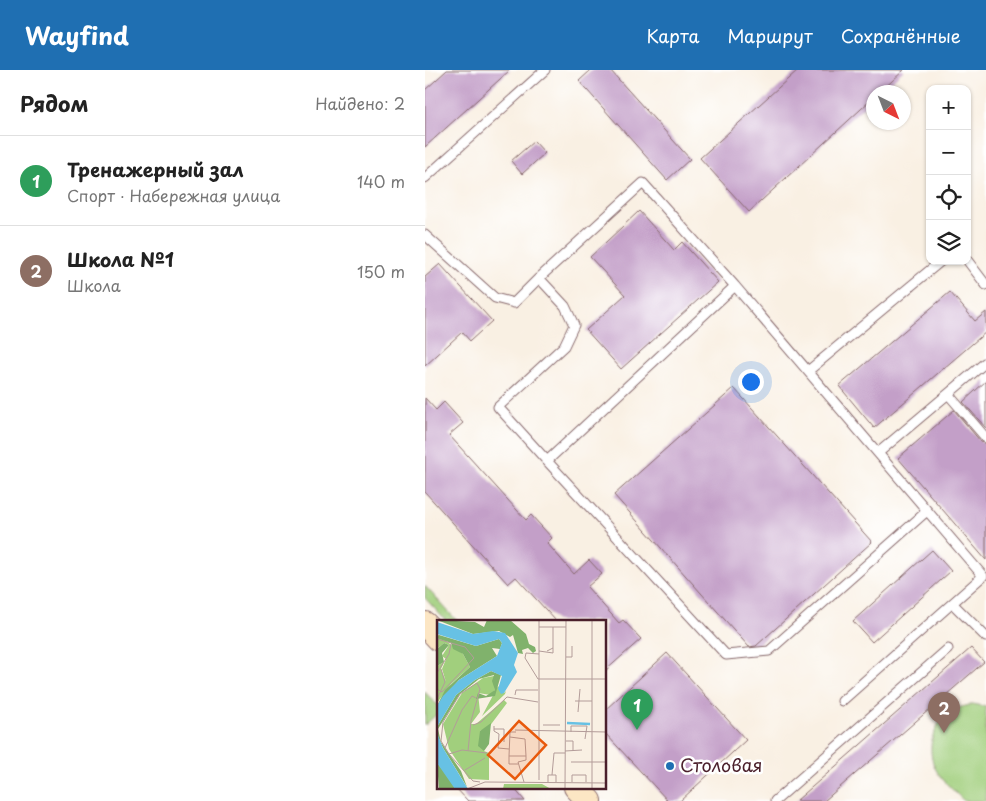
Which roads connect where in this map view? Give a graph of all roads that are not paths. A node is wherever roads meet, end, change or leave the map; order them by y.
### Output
1 (545, 70) edge
2 (425, 178) edge
3 (425, 235) edge
4 (936, 265) edge
5 (971, 265) edge
6 (539, 278) junction
7 (735, 286) junction
8 (986, 286) edge
9 (986, 362) edge
10 (808, 371) junction
11 (948, 394) junction
12 (986, 438) edge
13 (878, 453) junction
14 (547, 461) junction
15 (927, 511) junction
16 (953, 604) junction
17 (425, 624) edge
18 (437, 637) edge
19 (986, 637) edge
20 (949, 650) dead end
21 (842, 702) dead end
22 (577, 788) edge
23 (589, 801) edge
24 (775, 801) edge

1 - 2 lane
3 - 6 lane
4 - 10 lane
5 - 8 lane
6 - 7 lane
6 - 14 lane
7 - 10 lane
7 - 14 lane
9 - 11 lane
10 - 13 lane
11 - 12 lane
11 - 13 lane
13 - 15 lane
14 - 15 lane
15 - 16 lane
16 - 19 lane
16 - 21 lane
17 - 18 street
20 - 24 lane
22 - 23 street

